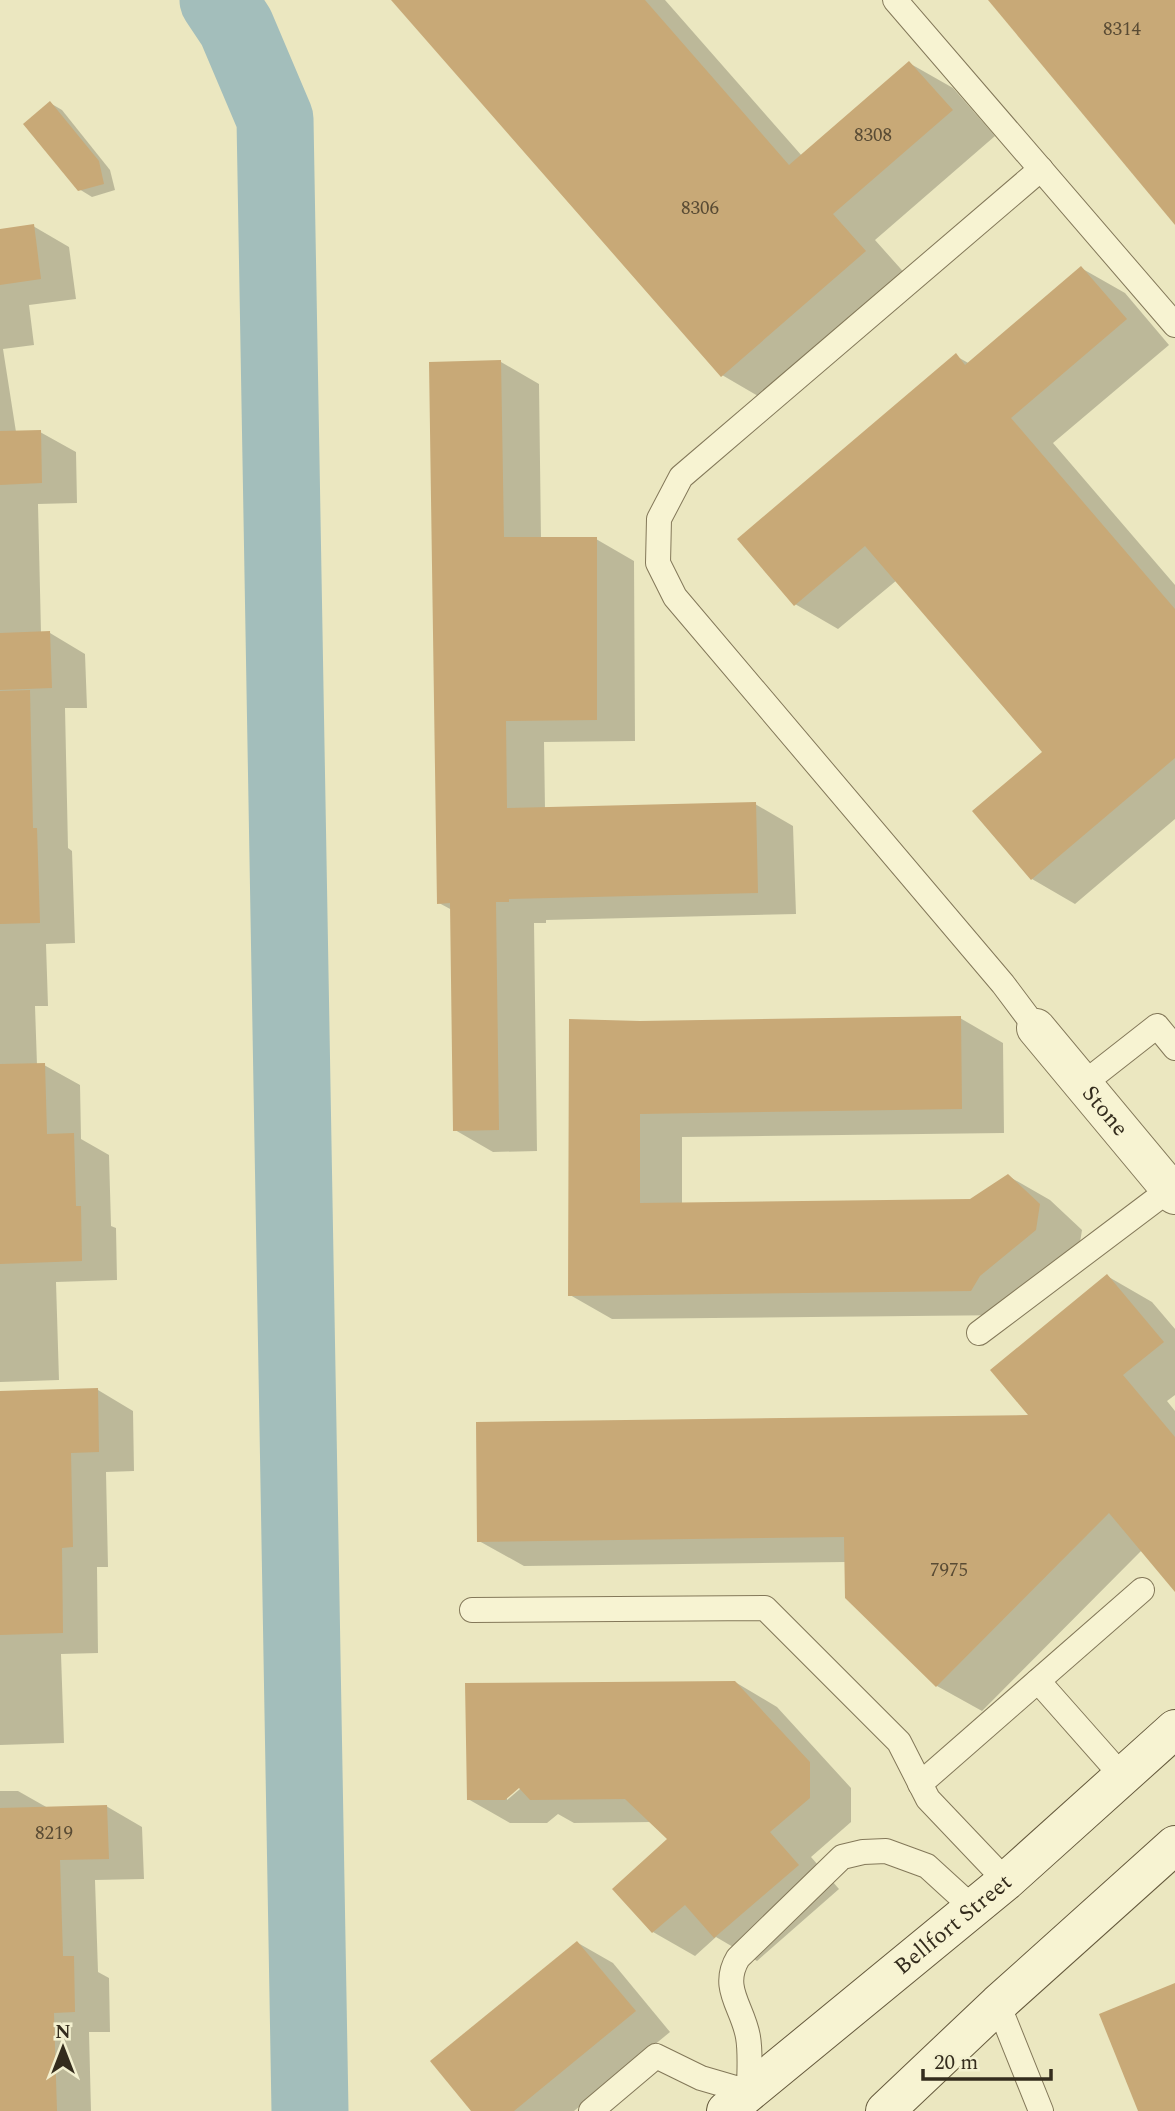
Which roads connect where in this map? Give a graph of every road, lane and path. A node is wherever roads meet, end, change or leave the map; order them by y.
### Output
1 (895, 0) edge
2 (1041, 169) junction
3 (1175, 324) edge
4 (1036, 1028) joint
5 (1175, 1048) edge
6 (1083, 1084) junction
7 (1173, 1192) edge
8 (979, 1333) dead end
9 (1142, 1590) dead end
10 (472, 1610) dead end
11 (1038, 1681) junction
12 (1175, 1729) edge
13 (1122, 1776) junction
14 (920, 1784) junction
15 (1175, 1845) edge
16 (1006, 1881) junction
17 (973, 1908) junction
18 (998, 2004) junction
19 (746, 2105) edge
20 (591, 2111) edge
21 (886, 2111) edge
22 (1041, 2111) edge

1 - 2 lane
2 - 3 lane
2 - 4 lane
4 - 6 main road, Stone
5 - 6 lane
6 - 7 main road, Stone
7 - 8 lane
9 - 11 lane
10 - 14 lane
11 - 13 lane
11 - 14 lane
12 - 13 main road, Bellfort Street
13 - 16 main road, Bellfort Street
14 - 16 lane
15 - 18 main road
16 - 17 main road, Bellfort Street
17 - 19 main road, Bellfort Street
17 - 19 lane
18 - 21 main road
18 - 22 lane
19 - 20 lane

